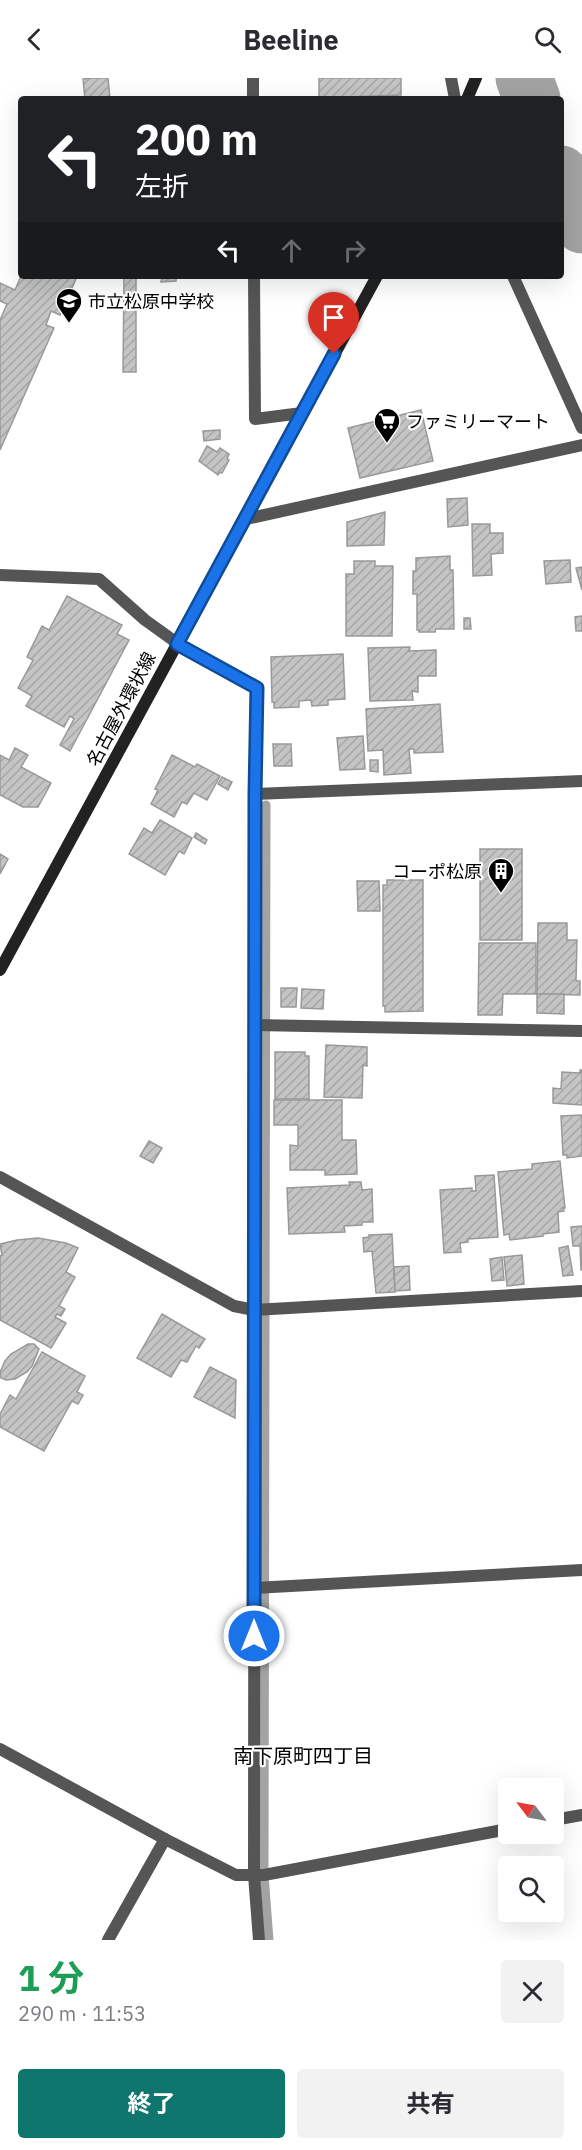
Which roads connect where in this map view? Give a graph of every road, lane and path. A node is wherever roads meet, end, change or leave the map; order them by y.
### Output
1 (253, 78) edge
2 (451, 78) edge
3 (476, 78) edge
4 (254, 96) edge
5 (455, 96) edge
6 (468, 96) edge
7 (254, 279) edge
8 (375, 279) edge
9 (514, 279) edge
10 (302, 413) junction
11 (582, 428) edge
12 (582, 445) edge
13 (246, 519) junction
14 (0, 575) edge
15 (177, 644) junction
16 (582, 781) edge
17 (255, 794) junction
18 (0, 970) edge
19 (254, 1025) junction
20 (582, 1031) edge
21 (0, 1177) edge
22 (582, 1291) edge
23 (254, 1310) junction
24 (582, 1570) edge
25 (254, 1588) junction
26 (0, 1749) edge
27 (582, 1815) edge
28 (564, 1818) edge
29 (498, 1831) edge
30 (165, 1839) junction
31 (254, 1875) junction
32 (108, 1940) edge
33 (259, 1940) edge

1 - 4 street
2 - 5 street
3 - 6 main road
7 - 10 street
8 - 10 main road, 名古屋外環状線
9 - 11 street
10 - 13 main road, 名古屋外環状線
12 - 13 street
13 - 15 main road, 名古屋外環状線
14 - 15 street
15 - 17 street
15 - 18 main road, 名古屋外環状線
16 - 17 street
17 - 19 street
19 - 20 street
19 - 23 street
21 - 23 street
22 - 23 street
23 - 25 street
24 - 25 street
25 - 31 street
26 - 30 street
27 - 28 street
29 - 31 street
30 - 31 street
30 - 32 street
31 - 33 street

